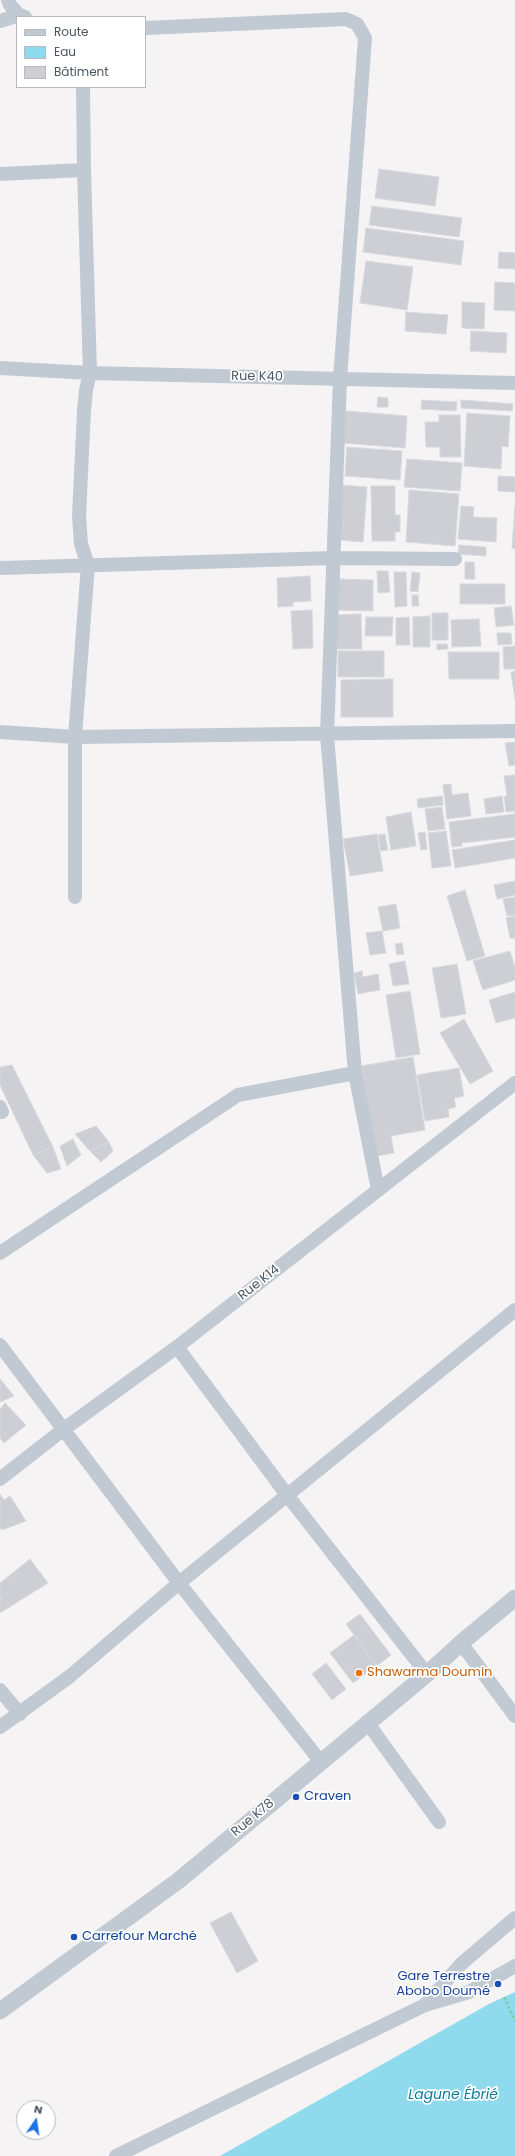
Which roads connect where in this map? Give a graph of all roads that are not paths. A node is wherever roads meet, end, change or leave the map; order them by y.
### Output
1 (8, 0) edge
2 (22, 16) edge
3 (16, 17) edge
4 (0, 21) edge
5 (146, 28) edge
6 (83, 88) edge
7 (84, 170) junction
8 (0, 174) edge
9 (0, 368) edge
10 (90, 373) junction
11 (340, 379) junction
12 (515, 383) edge
13 (333, 558) junction
14 (455, 559) dead end
15 (88, 565) junction
16 (0, 568) edge
17 (0, 732) edge
18 (515, 732) edge
19 (327, 735) junction
20 (75, 737) junction
21 (75, 897) dead end
22 (355, 1073) junction
23 (515, 1083) edge
24 (378, 1190) junction
25 (0, 1253) edge
26 (515, 1310) edge
27 (0, 1345) edge
28 (177, 1346) junction
29 (64, 1429) junction
30 (0, 1479) edge
31 (287, 1495) junction
32 (178, 1583) junction
33 (515, 1598) edge
34 (461, 1643) junction
35 (427, 1674) junction
36 (0, 1690) edge
37 (20, 1714) junction
38 (515, 1716) edge
39 (367, 1722) junction
40 (0, 1727) edge
41 (321, 1762) junction
42 (439, 1822) dead end
43 (515, 1918) edge
44 (515, 1966) edge
45 (425, 2005) junction
46 (0, 2011) edge
47 (116, 2156) edge

1 - 2 street
3 - 4 street
5 - 11 street
6 - 7 street
7 - 8 street
7 - 10 street
9 - 10 street, Rue K40
10 - 11 street, Rue K40
10 - 15 street
11 - 12 street, Rue K40
11 - 13 street
13 - 14 street
13 - 15 street
13 - 19 street
15 - 16 street
15 - 20 street
17 - 20 street
18 - 19 street
19 - 20 street
19 - 22 street
20 - 21 street
22 - 24 street
22 - 25 street
23 - 24 street, Rue K14
24 - 28 street, Rue K14
26 - 31 street
27 - 29 street
28 - 29 street, Rue K14
28 - 31 street
29 - 30 street, Rue K14
29 - 32 street
31 - 32 street
31 - 35 street
32 - 37 street
32 - 41 street
33 - 34 street, Rue K78
34 - 35 street, Rue K78
34 - 38 street
35 - 39 street, Rue K78
36 - 37 street
37 - 40 street
39 - 41 street, Rue K78
39 - 42 street
41 - 46 street, Rue K78
43 - 45 street
44 - 45 street
45 - 47 street

